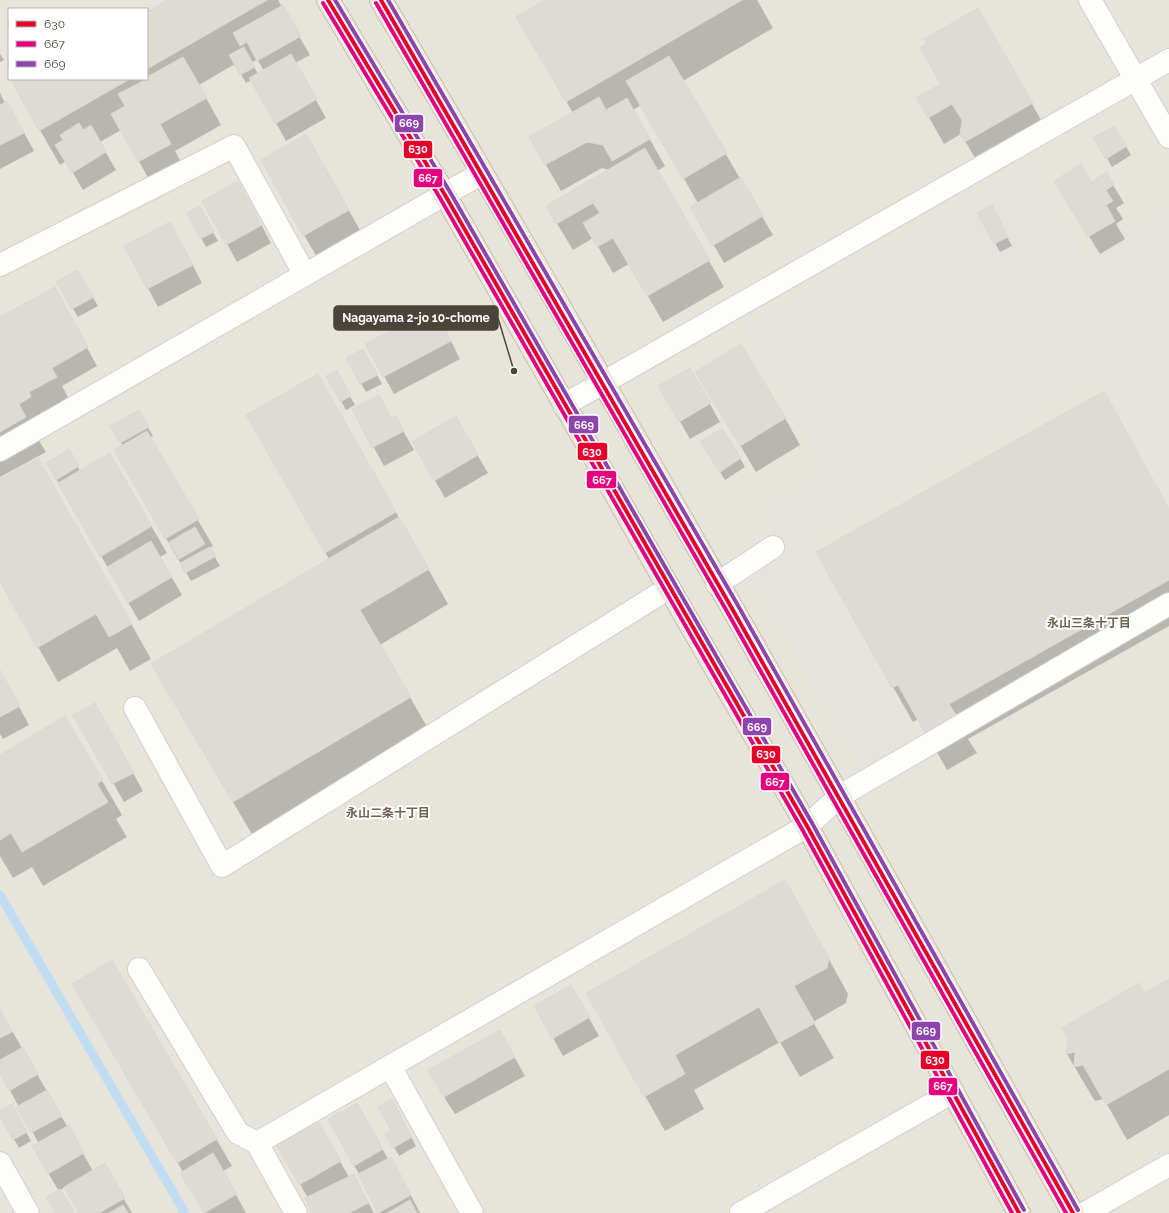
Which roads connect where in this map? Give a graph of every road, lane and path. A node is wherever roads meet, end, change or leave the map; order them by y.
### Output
1 (328, 0) edge
2 (380, 0) edge
3 (1090, 0) edge
4 (1169, 60) edge
5 (1136, 78) junction
6 (1169, 137) edge
7 (482, 173) junction
8 (445, 195) junction
9 (0, 265) edge
10 (305, 276) junction
11 (603, 384) junction
12 (564, 405) junction
13 (0, 450) edge
14 (773, 547) dead end
15 (717, 584) junction
16 (669, 588) junction
17 (1169, 604) edge
18 (135, 708) dead end
19 (840, 796) junction
20 (807, 826) junction
21 (139, 969) dead end
22 (390, 1066) junction
23 (953, 1092) junction
24 (257, 1143) junction
25 (0, 1163) edge
26 (1169, 1165) edge
27 (28, 1213) edge
28 (296, 1213) edge
29 (472, 1213) edge
30 (741, 1213) edge
31 (1019, 1213) edge
32 (1073, 1213) edge
33 (1085, 1213) edge

1 - 8 highway
2 - 7 highway
3 - 5 street
4 - 5 street
5 - 6 street
5 - 11 street
7 - 8 street
7 - 11 highway
8 - 10 street
8 - 12 highway
9 - 10 street
10 - 13 street
11 - 12 street
11 - 15 highway
12 - 16 highway
14 - 15 street
15 - 19 highway
16 - 18 street
16 - 20 highway
17 - 19 street
19 - 20 street
19 - 32 highway
20 - 22 street
20 - 23 highway
21 - 24 street
22 - 24 street
22 - 29 street
23 - 30 street
23 - 31 highway
24 - 28 street
25 - 27 street
26 - 33 street

